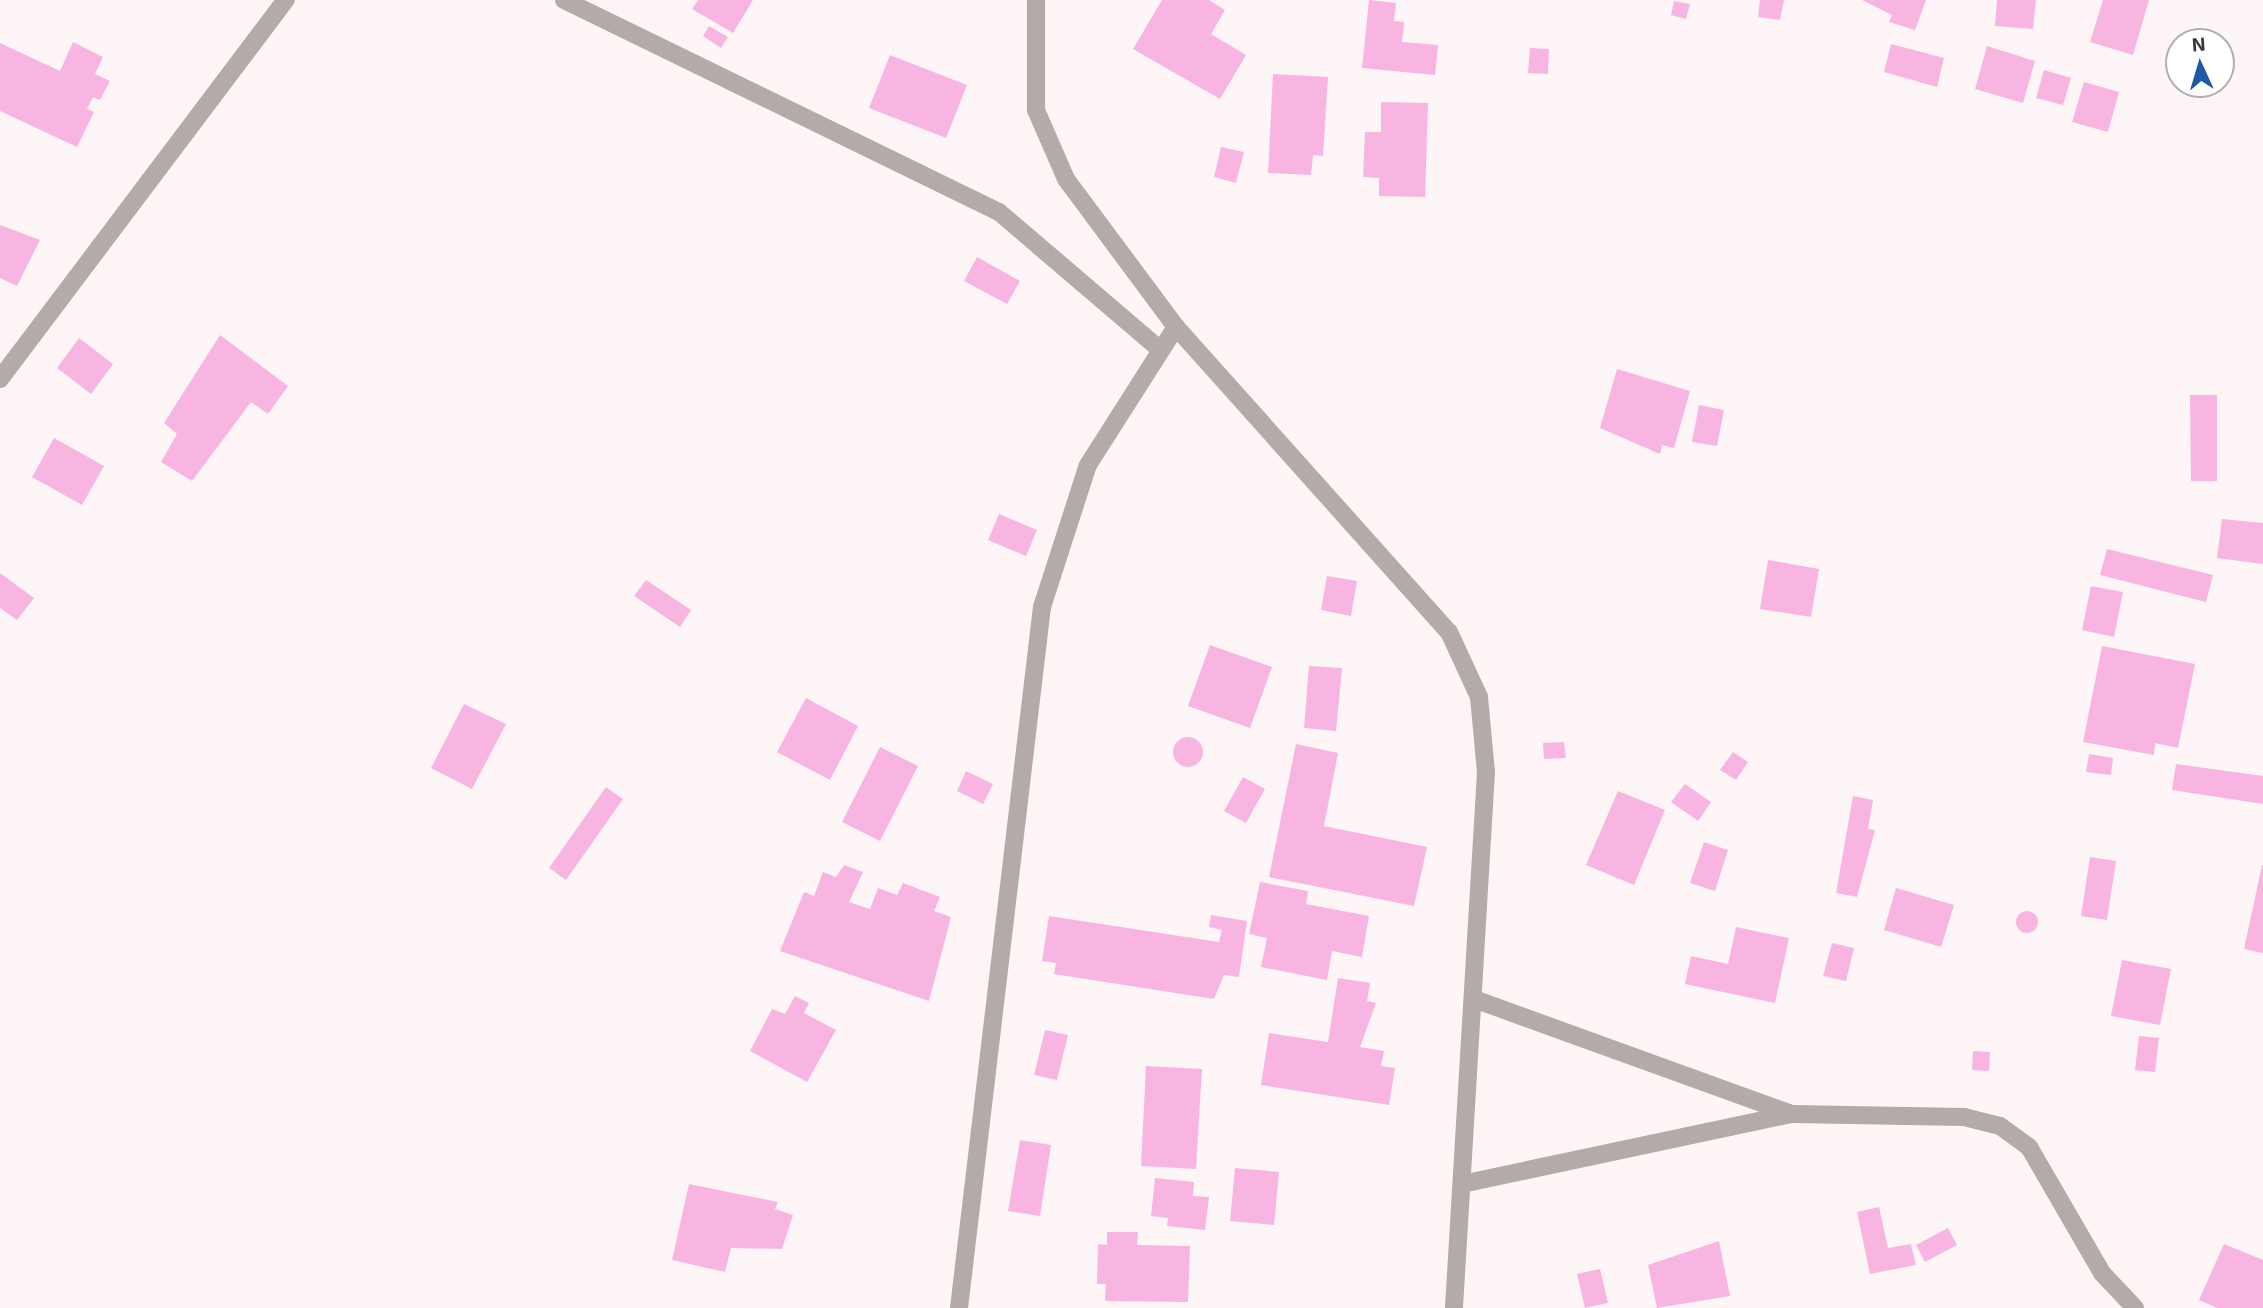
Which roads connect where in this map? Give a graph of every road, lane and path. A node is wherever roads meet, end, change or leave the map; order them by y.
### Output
1 (286, 0) edge
2 (564, 0) edge
3 (1036, 0) edge
4 (1175, 327) junction
5 (1158, 348) junction
6 (0, 379) edge
7 (1474, 999) junction
8 (1792, 1114) junction
9 (1462, 1184) junction
10 (959, 1308) edge
11 (1454, 1308) edge
12 (2135, 1308) edge

1 - 6 street
2 - 5 street
3 - 4 street
4 - 5 street
4 - 7 street
5 - 10 street
7 - 8 street
7 - 9 street
8 - 9 street
8 - 12 street
9 - 11 street

